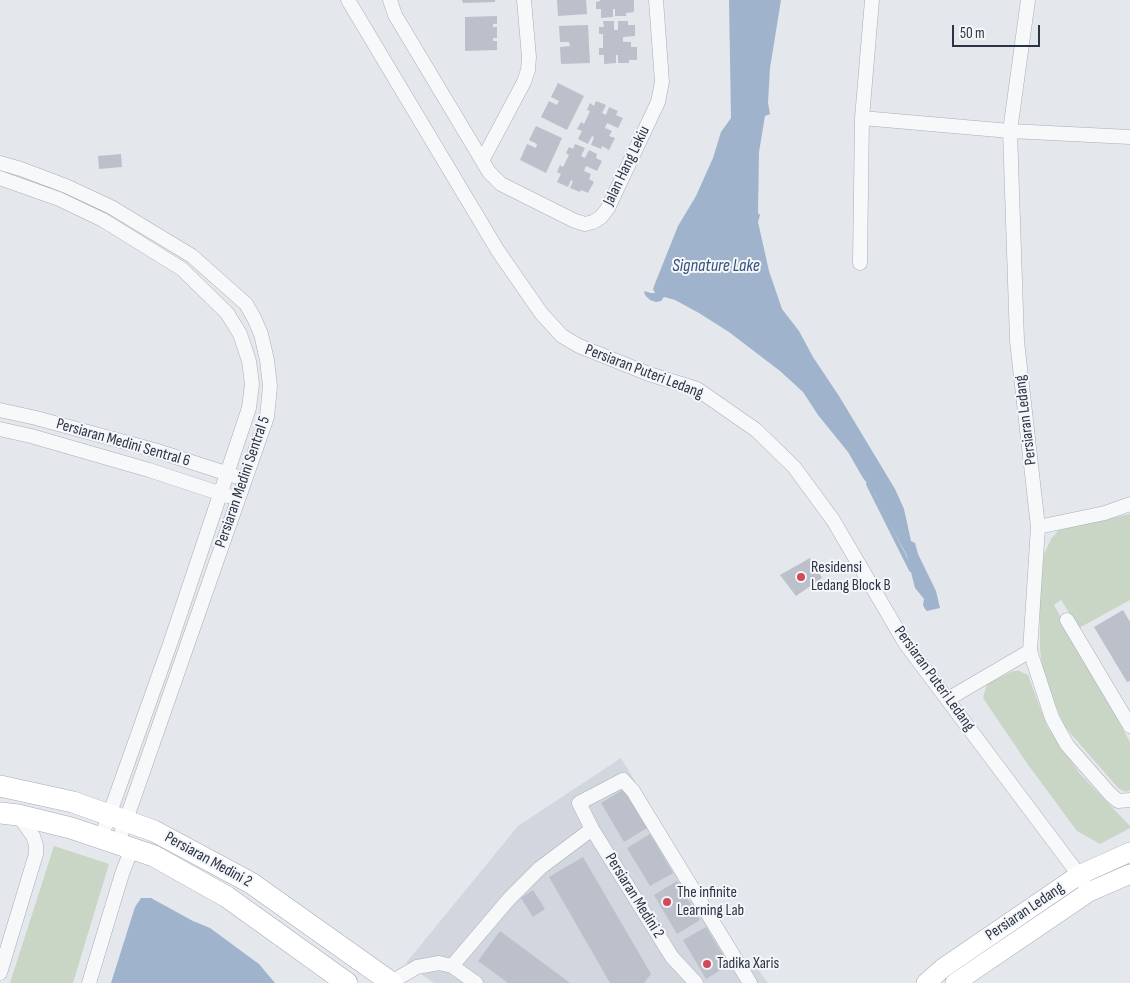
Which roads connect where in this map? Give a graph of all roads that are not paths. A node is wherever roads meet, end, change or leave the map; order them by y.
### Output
1 (348, 0) edge
2 (390, 0) edge
3 (524, 0) edge
4 (656, 0) edge
5 (872, 0) edge
6 (1028, 0) edge
7 (862, 118) junction
8 (1010, 131) junction
9 (1130, 137) edge
10 (483, 159) junction
11 (0, 163) edge
12 (0, 178) edge
13 (860, 263) dead end
14 (0, 410) edge
15 (0, 429) edge
16 (227, 474) junction
17 (245, 480) junction
18 (220, 494) junction
19 (238, 500) junction
20 (1130, 504) edge
21 (1038, 527) junction
22 (1068, 620) dead end
23 (1030, 651) junction
24 (948, 700) junction
25 (1130, 726) edge
26 (0, 786) edge
27 (1130, 800) edge
28 (9, 814) edge
29 (117, 817) junction
30 (592, 829) junction
31 (117, 843) junction
32 (1130, 852) edge
33 (1130, 874) edge
34 (1079, 875) junction
35 (1090, 892) junction
36 (452, 966) junction
37 (0, 973) edge
38 (89, 983) edge
39 (347, 983) edge
40 (392, 983) edge
41 (476, 983) edge
42 (696, 983) edge
43 (750, 983) edge
44 (926, 983) edge
45 (956, 983) edge

1 - 24 street, Persiaran Puteri Ledang
2 - 10 street, Jalan Hang Lekiu
3 - 10 street
4 - 10 street, Jalan Hang Lekiu
5 - 7 street
6 - 8 street, Persiaran Ledang
7 - 8 street
7 - 13 street
8 - 9 street
8 - 21 street, Persiaran Ledang
11 - 17 street, Persiaran Medini Sentral 5
12 - 16 street, Persiaran Medini Sentral 5
14 - 16 street, Persiaran Medini Sentral 6
15 - 18 street, Persiaran Medini Sentral 6
16 - 17 street, Persiaran Medini Sentral 6
16 - 18 street, Persiaran Medini Sentral 5
17 - 19 street, Persiaran Medini Sentral 5
18 - 19 street, Persiaran Medini Sentral 6
18 - 29 street, Persiaran Medini Sentral 5
19 - 29 street, Persiaran Medini Sentral 5
20 - 21 street
21 - 23 street, Persiaran Ledang
22 - 25 street
23 - 24 street
23 - 27 street, Persiaran Ledang
24 - 34 street, Persiaran Puteri Ledang
26 - 29 main road, Persiaran Medini 2
28 - 31 main road, Persiaran Medini 2
28 - 37 street
29 - 31 street
29 - 40 main road, Persiaran Medini 2
30 - 36 street
30 - 42 street, Persiaran Medini 2
30 - 43 street, Persiaran Medini 2
31 - 38 street
31 - 39 main road, Persiaran Medini 2
32 - 34 street, Persiaran Ledang
33 - 35 street, Persiaran Ledang
34 - 35 street, Persiaran Puteri Ledang
34 - 44 street, Persiaran Ledang
35 - 45 street, Persiaran Ledang
36 - 40 street
36 - 41 street

